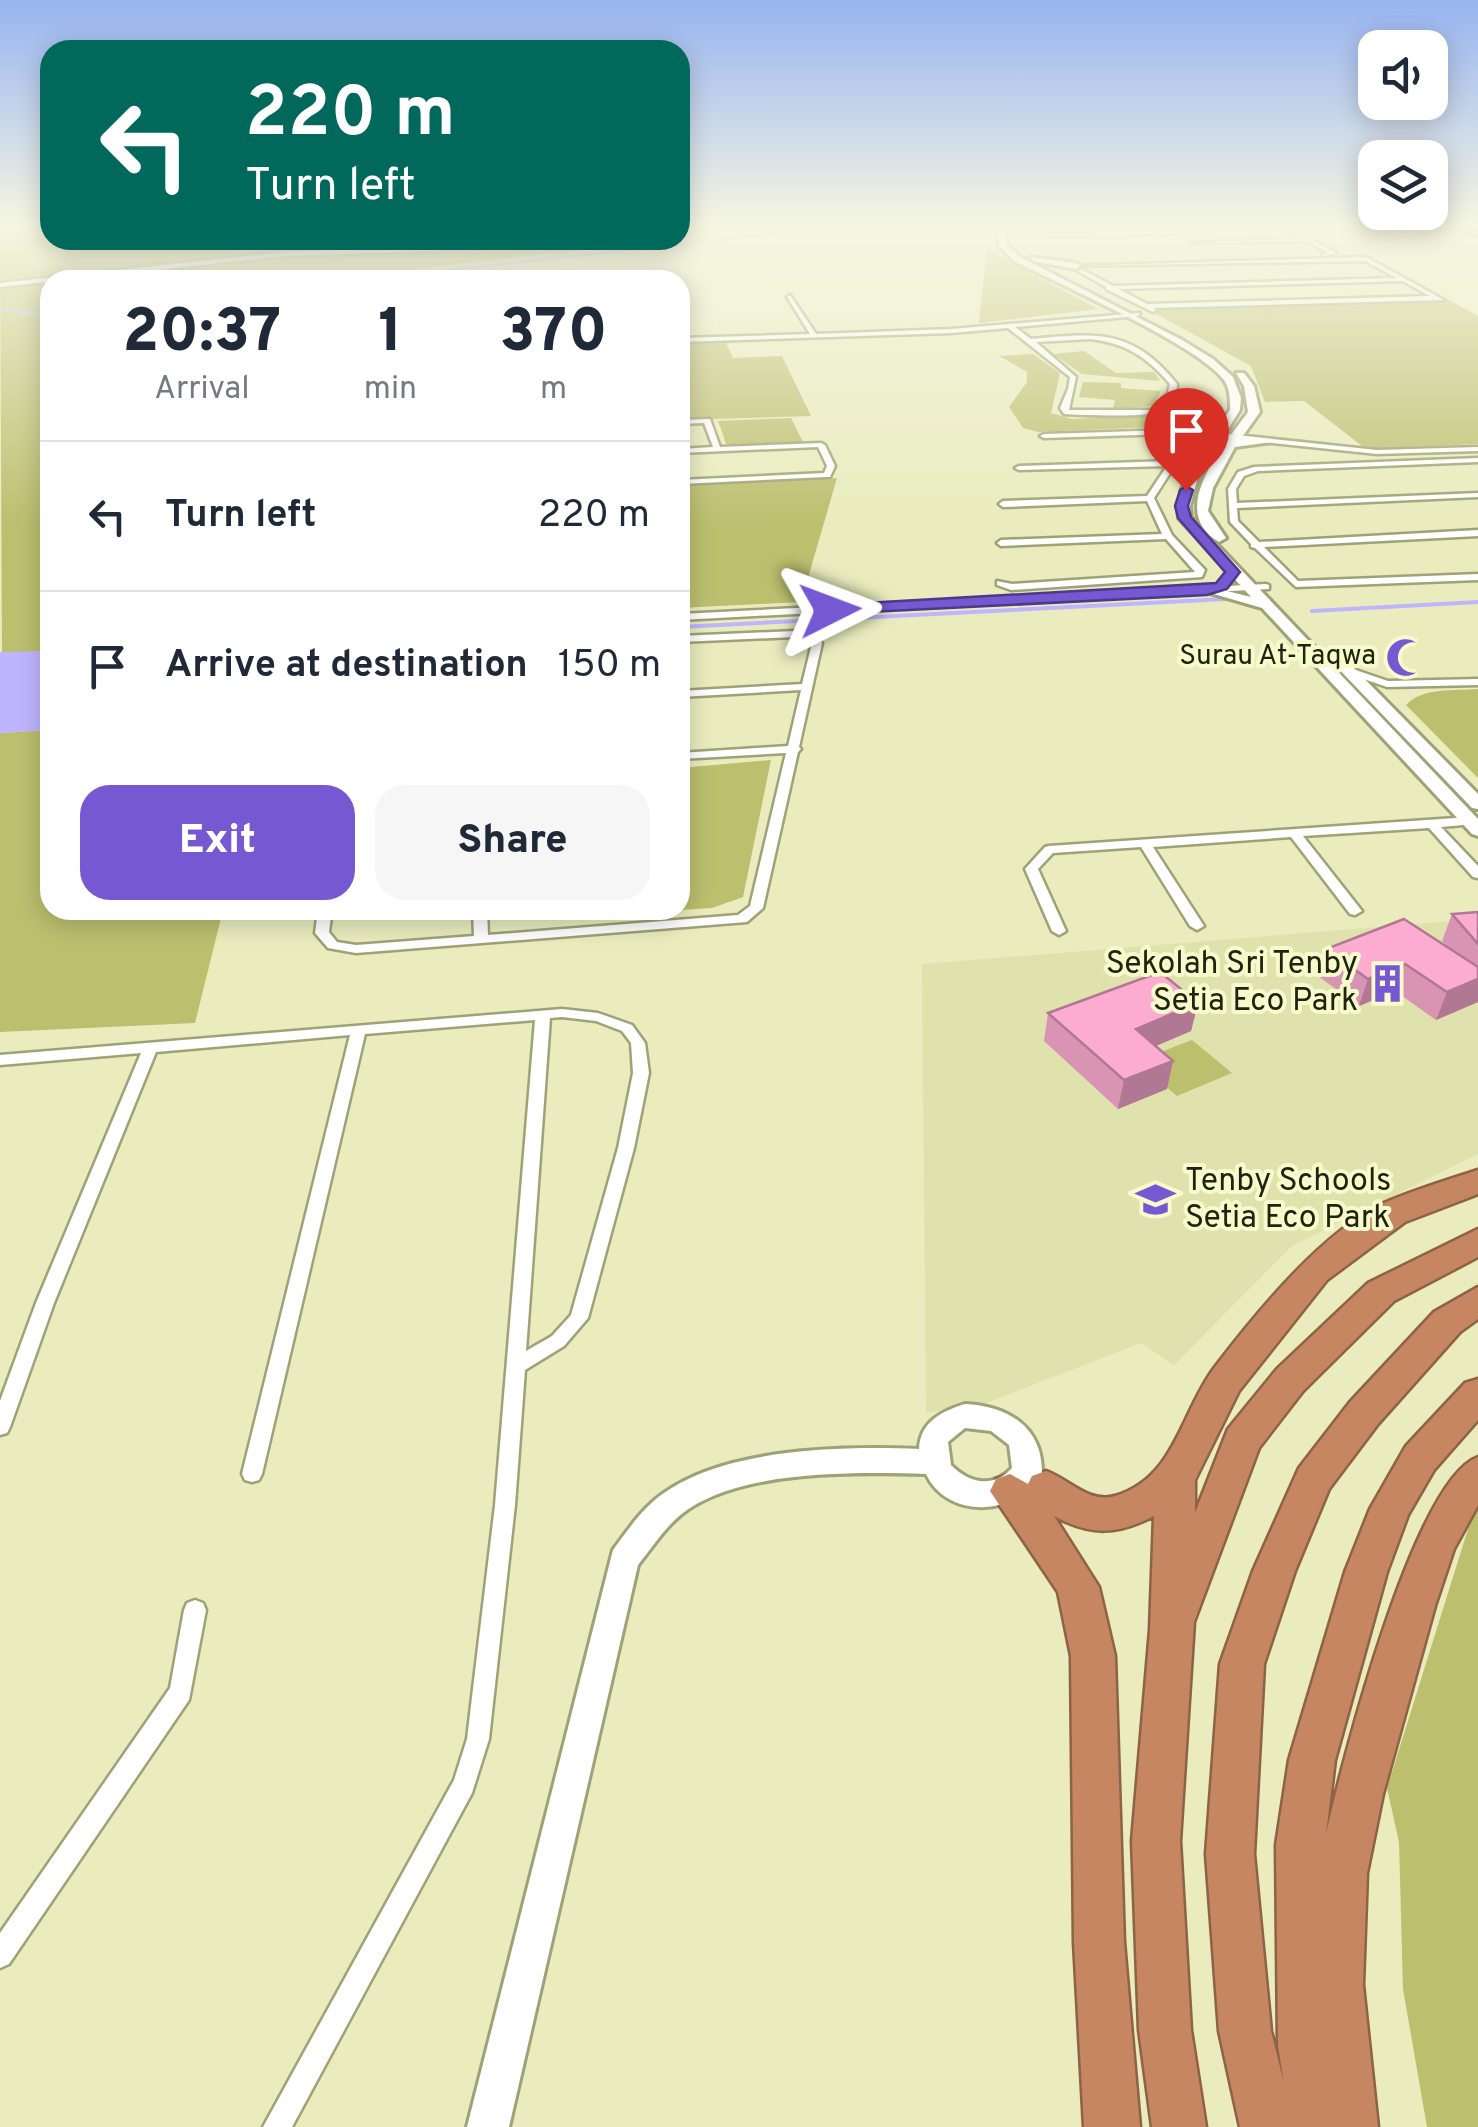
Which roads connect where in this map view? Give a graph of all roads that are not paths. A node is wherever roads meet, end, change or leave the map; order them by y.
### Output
1 (809, 327) edge
2 (983, 327) edge
3 (1011, 327) edge
4 (1163, 327) edge
5 (1169, 327) edge
6 (814, 335) junction
7 (690, 340) edge
8 (1028, 342) junction
9 (690, 422) edge
10 (1217, 435) junction
11 (1044, 436) dead end
12 (1236, 437) junction
13 (1266, 442) joint
14 (1478, 448) edge
15 (717, 449) junction
16 (690, 450) edge
17 (1478, 460) edge
18 (1173, 462) junction
19 (1019, 468) dead end
20 (690, 482) edge
21 (1478, 495) edge
22 (1150, 498) junction
23 (1003, 504) dead end
24 (1233, 506) junction
25 (1478, 533) edge
26 (1168, 536) junction
27 (1000, 542) dead end
28 (1254, 545) junction
29 (1233, 572) junction
30 (1478, 576) edge
31 (1118, 581) junction
32 (1000, 583) dead end
33 (1266, 587) junction
34 (1248, 588) junction
35 (1207, 590) junction
36 (1130, 594) junction
37 (1264, 605) junction
38 (690, 616) edge
39 (690, 639) edge
40 (1348, 670) junction
41 (1478, 682) edge
42 (1411, 686) junction
43 (805, 687) junction
44 (690, 693) edge
45 (1384, 707) junction
46 (796, 749) junction
47 (690, 755) edge
48 (1478, 804) edge
49 (1432, 824) junction
50 (1474, 826) edge
51 (1294, 833) junction
52 (1145, 844) junction
53 (1478, 874) edge
54 (1355, 911) dead end
55 (324, 920) edge
56 (480, 920) edge
57 (639, 920) edge
58 (1197, 926) dead end
59 (640, 927) junction
60 (1058, 932) dead end
61 (481, 940) junction
62 (543, 1015) junction
63 (359, 1030) junction
64 (150, 1048) junction
65 (0, 1060) edge
66 (1478, 1182) edge
67 (1478, 1242) edge
68 (1478, 1302) edge
69 (516, 1366) junction
70 (1478, 1394) edge
71 (0, 1427) edge
72 (933, 1462) junction
73 (252, 1474) dead end
74 (1478, 1474) edge
75 (1175, 1480) junction
76 (1028, 1489) junction
77 (195, 1610) dead end
78 (1172, 1630) junction
79 (0, 1955) edge
80 (277, 2127) edge
81 (488, 2127) edge
82 (1112, 2127) edge
83 (1178, 2127) edge
84 (1268, 2127) edge
85 (1319, 2127) edge
86 (1352, 2127) edge

1 - 6 street
2 - 6 street
3 - 8 street
4 - 10 street
5 - 12 street
6 - 7 street
8 - 8 street
9 - 15 street
10 - 12 street
10 - 29 street
11 - 18 street
12 - 13 street
12 - 33 street
13 - 14 street
15 - 16 street
15 - 20 street
17 - 24 street
18 - 19 street
18 - 22 street
21 - 24 street
22 - 23 street
22 - 26 street
24 - 28 street
25 - 28 street
26 - 27 street
26 - 31 street
28 - 30 street
29 - 34 street
29 - 35 street
31 - 32 street
31 - 36 street
33 - 34 street
33 - 40 street
34 - 35 street
34 - 37 street
35 - 36 street
35 - 37 street
36 - 38 street
37 - 50 street
39 - 43 street
40 - 42 street
40 - 45 street
41 - 42 street
42 - 45 street
43 - 44 street
43 - 46 street
45 - 48 street
46 - 47 street
46 - 59 street
49 - 50 street
49 - 51 street
49 - 53 street
51 - 52 street
51 - 54 street
52 - 58 street
52 - 60 street
55 - 61 street
56 - 61 street
57 - 59 street
59 - 61 street
62 - 63 street
62 - 69 street
62 - 69 street
63 - 64 street
63 - 73 street
64 - 65 street
64 - 71 street
66 - 75 highway
67 - 78 highway
68 - 84 highway
69 - 80 street
70 - 85 highway
72 - 76 street
72 - 76 street
72 - 81 street
74 - 86 highway
75 - 76 highway
75 - 78 highway
76 - 82 highway
77 - 79 street
78 - 83 highway

